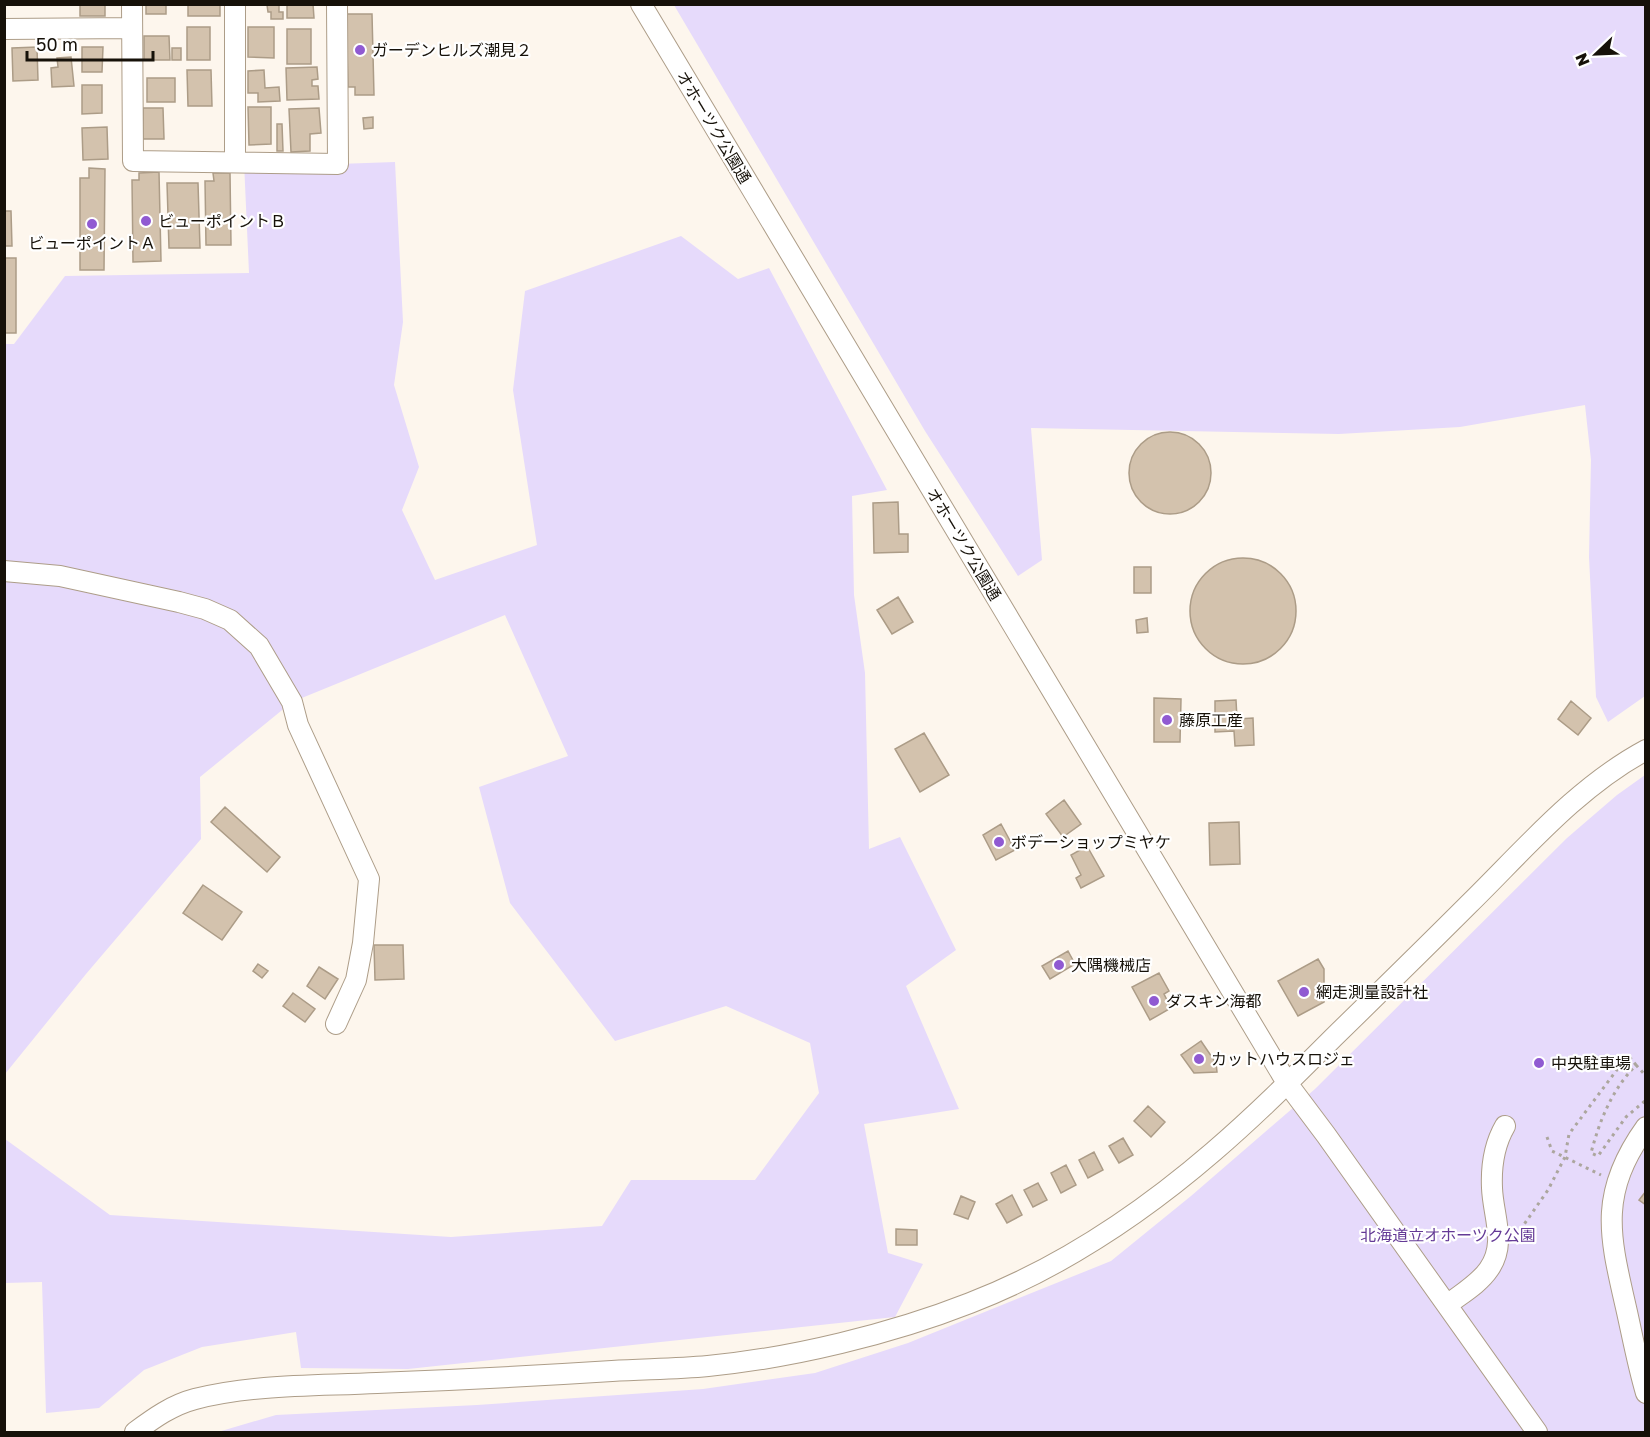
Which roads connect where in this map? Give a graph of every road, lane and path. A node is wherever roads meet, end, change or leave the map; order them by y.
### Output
1 (132, 4) edge
2 (235, 4) edge
3 (337, 4) edge
4 (641, 4) edge
5 (132, 28) junction
6 (4, 29) edge
7 (235, 162) junction
8 (4, 571) edge
9 (1646, 750) edge
10 (336, 1024) dead end
11 (1636, 1065) junction
12 (1646, 1076) edge
13 (1287, 1083) junction
14 (1646, 1100) edge
15 (1506, 1126) dead end
16 (1646, 1127) edge
17 (1547, 1137) dead end
18 (1565, 1157) junction
19 (1616, 1183) junction
20 (1513, 1242) dead end
21 (1447, 1305) junction
22 (1646, 1393) edge
23 (135, 1432) edge
24 (1537, 1432) edge

1 - 5 street
2 - 7 street
3 - 7 street
4 - 13 street, オホーツク公園通
5 - 6 street
5 - 7 street
8 - 10 street
9 - 13 street
11 - 12 path
11 - 14 path
11 - 18 path
13 - 21 street, オホーツク公園通
13 - 23 street
15 - 21 street
16 - 19 street
17 - 18 path
18 - 19 path
18 - 20 path
19 - 22 street
21 - 24 street, オホーツク公園通

